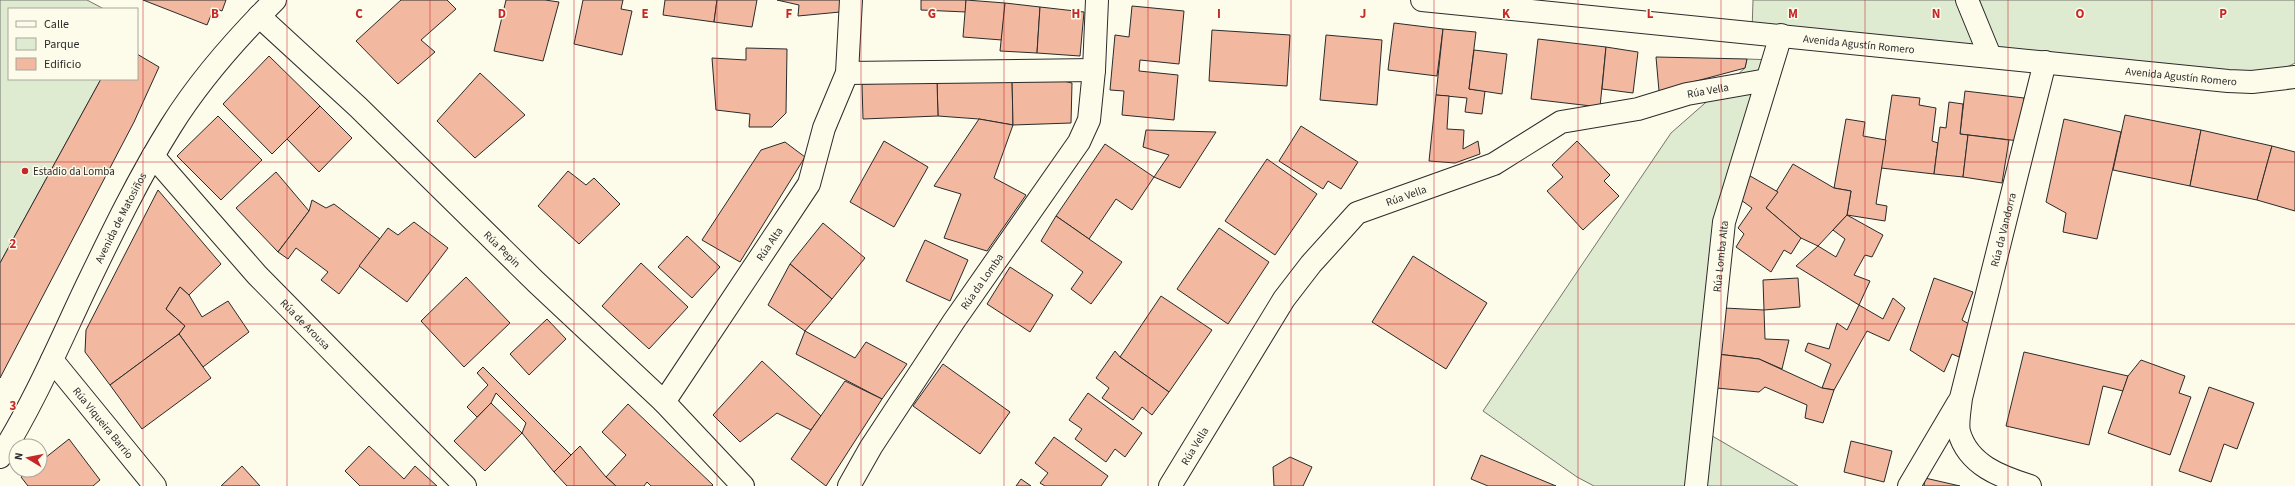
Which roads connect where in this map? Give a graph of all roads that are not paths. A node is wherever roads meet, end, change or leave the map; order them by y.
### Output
1 (275, 0) edge
2 (851, 0) edge
3 (1097, 0) edge
4 (1422, 0) edge
5 (1967, 0) edge
6 (259, 16) junction
7 (1781, 35) junction
8 (1990, 56) junction
9 (2045, 62) junction
10 (1094, 70) junction
11 (846, 73) junction
12 (2295, 77) edge
13 (1767, 80) junction
14 (153, 156) junction
15 (52, 360) junction
16 (1961, 398) junction
17 (664, 402) junction
18 (0, 457) edge
19 (155, 486) edge
20 (465, 486) edge
21 (743, 486) edge
22 (849, 486) edge
23 (1170, 486) edge
24 (1696, 486) edge
25 (1910, 486) edge
26 (2030, 486) edge

1 - 6 street, Avenida de Matosiños
2 - 11 street
3 - 10 street, Rúa da Lomba
4 - 7 street, Avenida Agustín Romero
5 - 8 street
6 - 14 street, Avenida de Matosiños
6 - 17 street, Rúa Pepin
7 - 8 street, Avenida Agustín Romero
7 - 13 street, Rúa Lomba Alta
8 - 9 street, Avenida Agustín Romero
9 - 12 street, Avenida Agustín Romero
9 - 16 street, Rúa da Vandorra
10 - 11 street
10 - 22 street, Rúa da Lomba
11 - 17 street, Rúa Alta
13 - 23 street, Rúa Vella
13 - 24 street, Rúa Lomba Alta
14 - 15 street, Avenida de Matosiños
14 - 20 street, Rúa de Arousa
15 - 18 street, Avenida de Matosiños
15 - 19 street, Rúa Viqueira Barrio
16 - 25 street, Rúa da Vandorra
16 - 26 street, Rúa da Vandorra
17 - 21 street, Rúa Pepin

